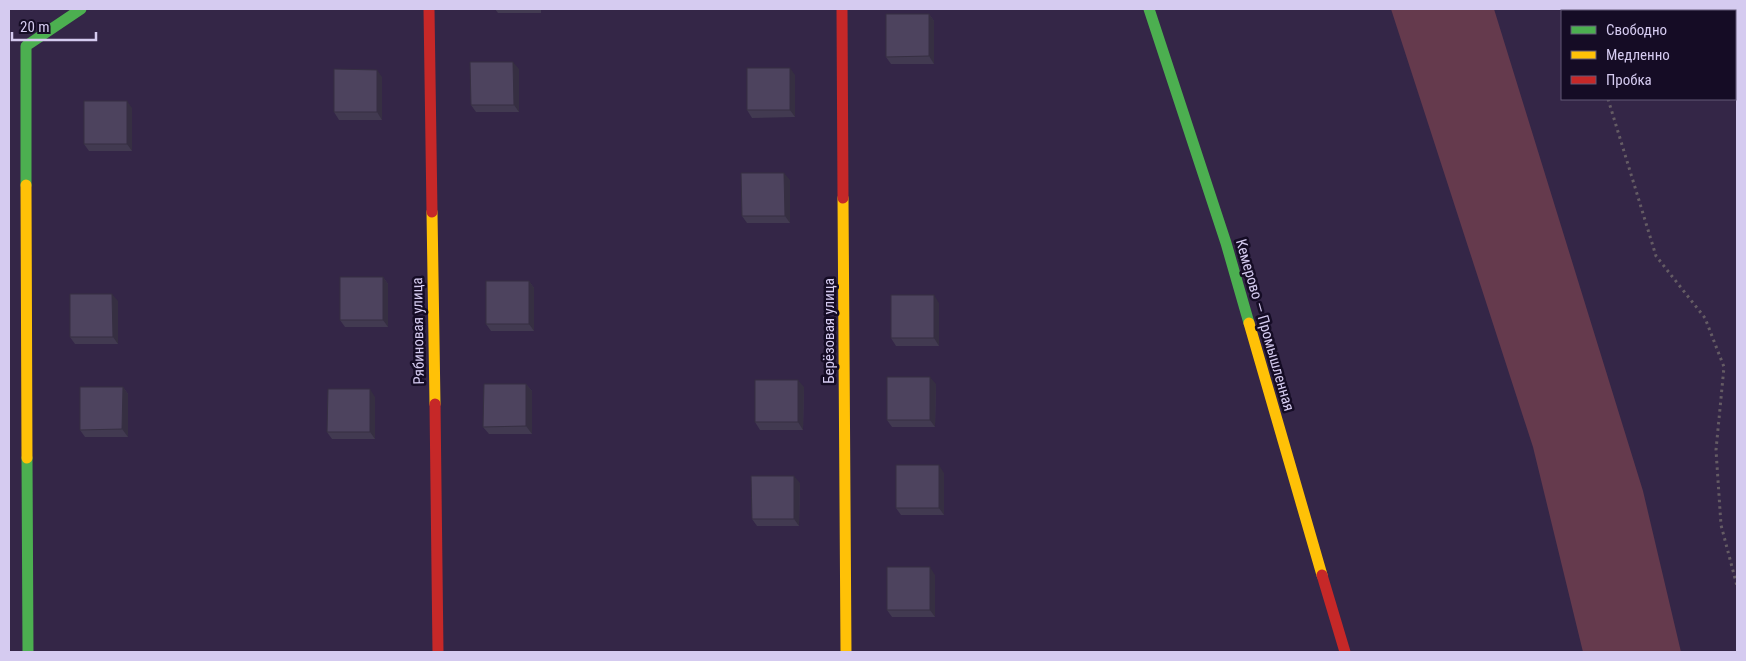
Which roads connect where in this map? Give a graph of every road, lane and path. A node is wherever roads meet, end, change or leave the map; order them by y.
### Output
1 (82, 9) edge
2 (430, 9) edge
3 (842, 9) edge
4 (1149, 9) edge
5 (1608, 100) edge
6 (1737, 586) edge
7 (28, 652) edge
8 (438, 652) edge
9 (846, 652) edge
10 (1345, 652) edge

1 - 7 street
2 - 8 street, Рябиновая улица
3 - 9 street, Берёзовая улица
4 - 10 street, Кемерово — Промышленная
5 - 6 path

